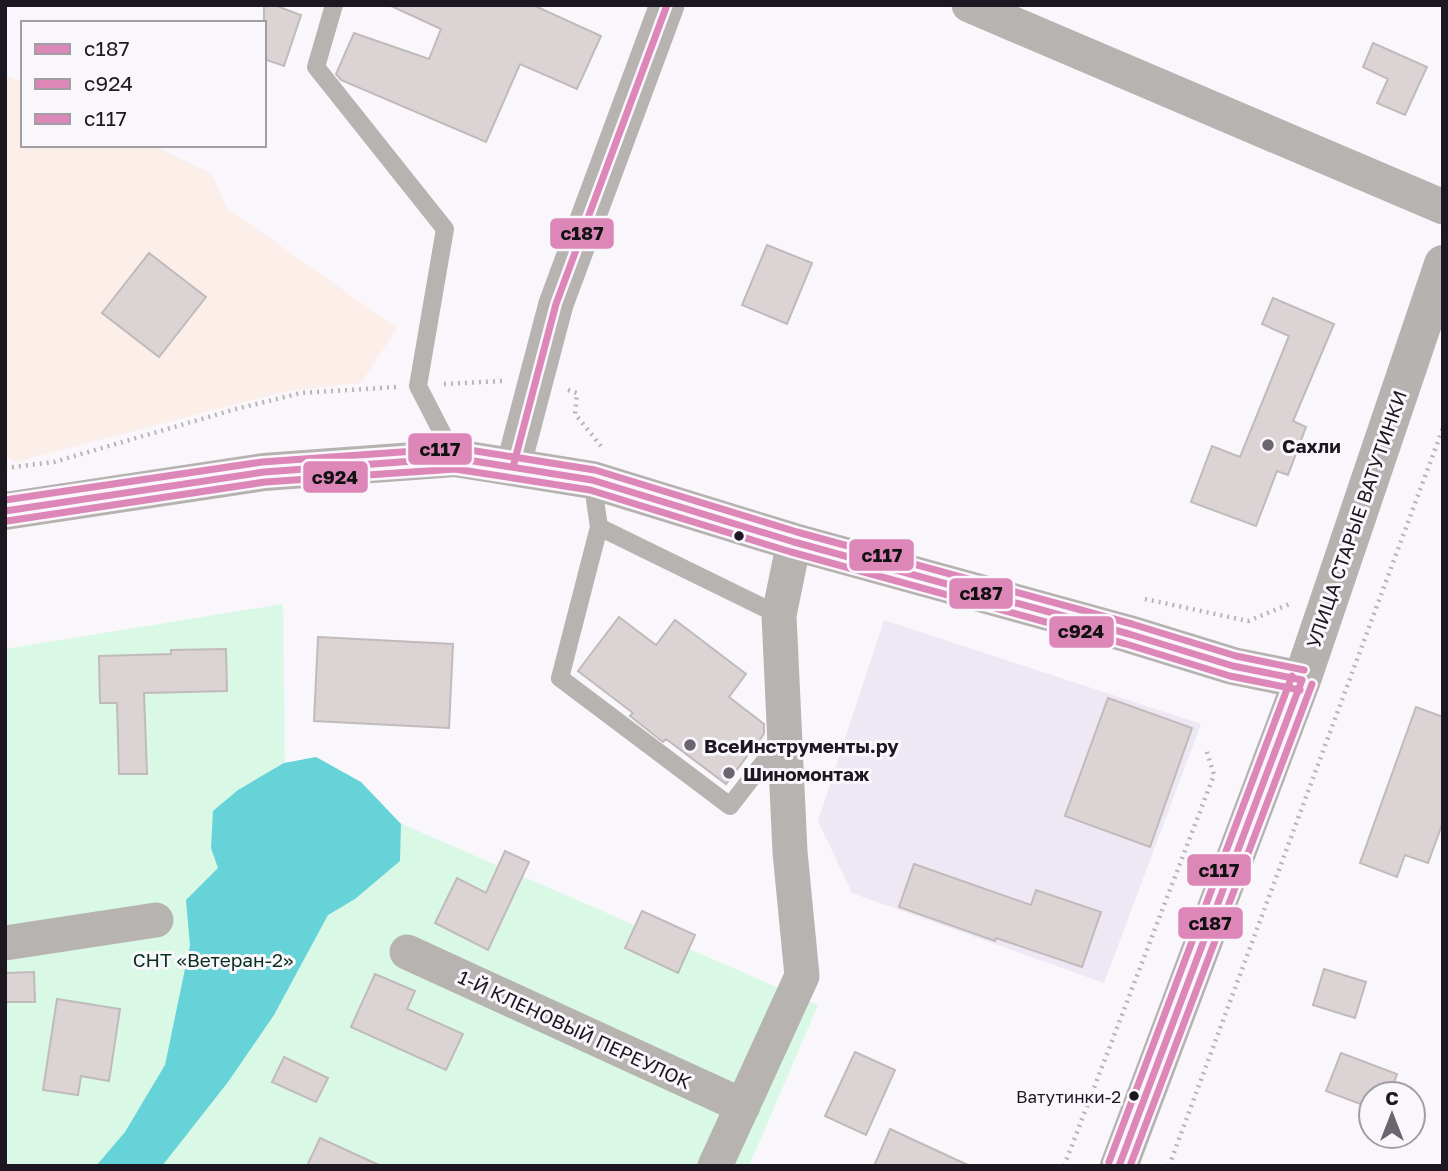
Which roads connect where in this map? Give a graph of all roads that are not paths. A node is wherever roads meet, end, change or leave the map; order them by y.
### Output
1 (334, 5) edge
2 (667, 5) edge
3 (970, 5) edge
4 (1005, 12) edge
5 (1443, 207) edge
6 (1443, 264) edge
7 (455, 458) junction
8 (598, 465) junction
9 (513, 467) junction
10 (5, 511) edge
11 (599, 527) junction
12 (794, 542) junction
13 (779, 615) junction
14 (1301, 680) junction
15 (785, 762) junction
16 (156, 920) dead end
17 (5, 943) edge
18 (407, 952) dead end
19 (743, 1106) junction
20 (715, 1166) edge
21 (1119, 1166) edge

1 - 7 lane
2 - 9 street
3 - 4 street
4 - 5 street
6 - 14 main road, УЛИЦА СТАРЫЕ ВАТУТИНКИ
7 - 9 main road
7 - 10 main road
8 - 9 main road
8 - 11 lane
8 - 12 main road
11 - 13 lane
11 - 15 lane
12 - 13 street
12 - 14 main road
13 - 15 street
14 - 21 main road, УЛИЦА СТАРЫЕ ВАТУТИНКИ
15 - 19 street
16 - 17 street
18 - 19 street, 1-Й КЛЕНОВЫЙ ПЕРЕУЛОК
19 - 20 street

